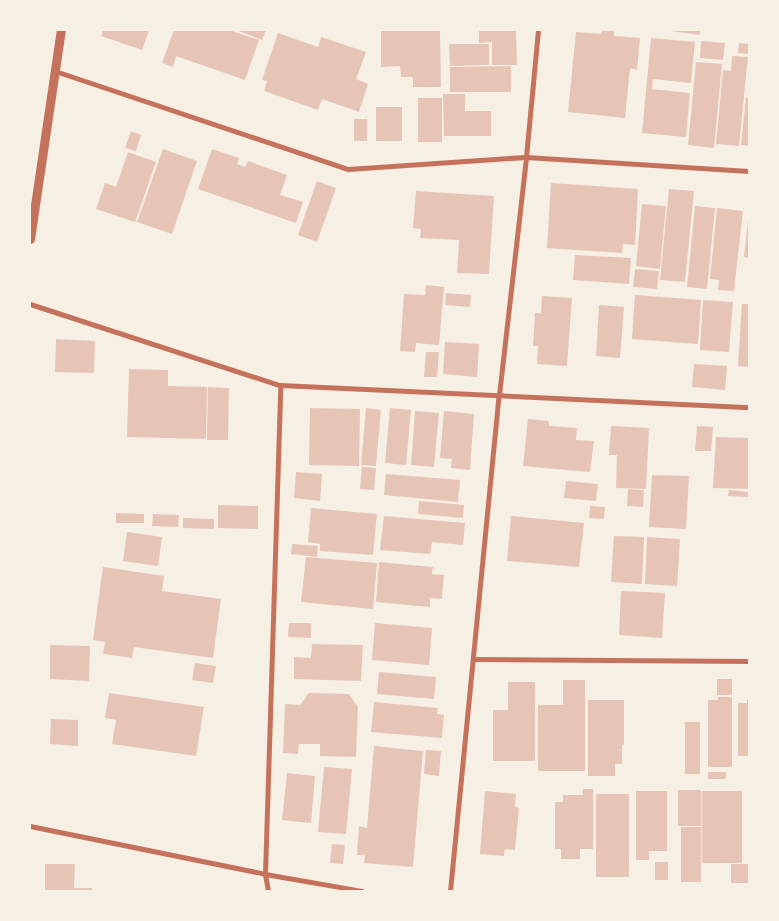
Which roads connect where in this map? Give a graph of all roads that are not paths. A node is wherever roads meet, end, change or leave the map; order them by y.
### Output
1 (61, 30) edge
2 (538, 30) edge
3 (54, 71) junction
4 (526, 157) junction
5 (749, 171) edge
6 (34, 180) edge
7 (30, 239) edge
8 (30, 304) edge
9 (280, 385) junction
10 (499, 395) junction
11 (749, 407) edge
12 (475, 659) junction
13 (749, 661) edge
14 (30, 826) edge
15 (265, 874) junction
16 (268, 891) edge
17 (362, 891) edge
18 (450, 891) edge

1 - 3 street
2 - 4 street
3 - 4 street
3 - 6 street
4 - 5 street
4 - 10 street
6 - 7 street
8 - 9 street
9 - 10 street
9 - 15 street
10 - 11 street
10 - 12 street
12 - 13 street
12 - 18 street
14 - 15 street
15 - 16 street
15 - 17 street

